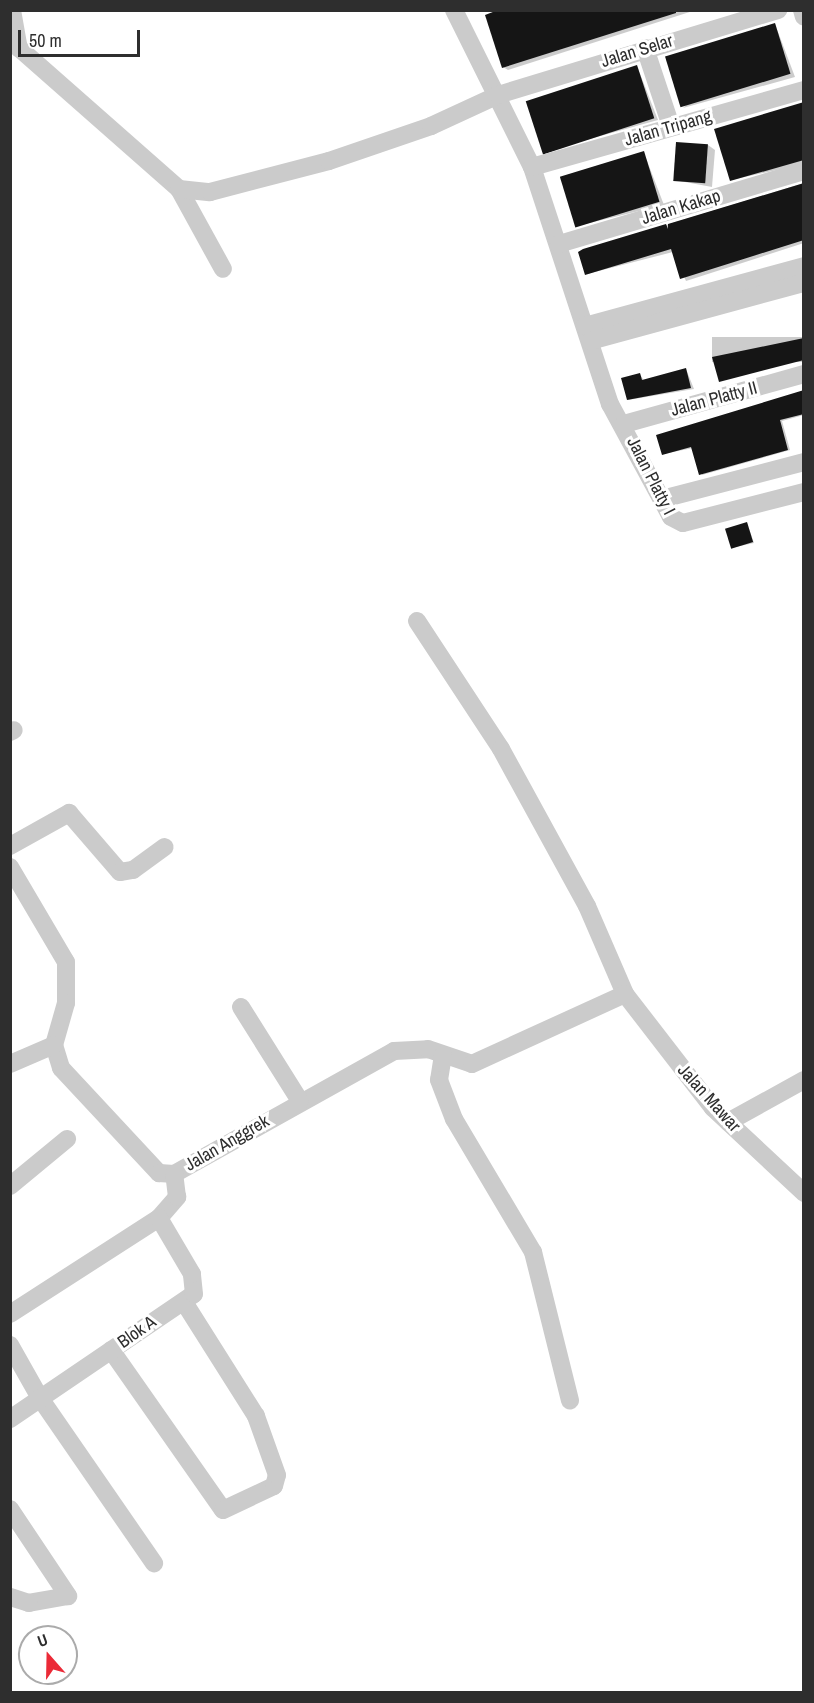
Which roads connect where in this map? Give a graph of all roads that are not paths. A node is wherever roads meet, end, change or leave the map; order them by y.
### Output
1 (12, 10) edge
2 (454, 10) edge
3 (778, 10) edge
4 (802, 10) edge
5 (804, 17) edge
6 (645, 48) junction
7 (15, 49) edge
8 (804, 90) edge
9 (498, 95) junction
10 (671, 126) junction
11 (532, 167) junction
12 (804, 171) edge
13 (179, 189) junction
14 (559, 244) junction
15 (804, 266) edge
16 (223, 269) dead end
17 (804, 283) edge
18 (588, 334) junction
19 (804, 374) edge
20 (624, 424) junction
21 (804, 462) edge
22 (804, 492) edge
23 (662, 499) junction
24 (417, 621) dead end
25 (10, 846) edge
26 (165, 847) dead end
27 (10, 867) edge
28 (625, 994) junction
29 (241, 1007) dead end
30 (54, 1045) junction
31 (443, 1055) junction
32 (10, 1064) edge
33 (804, 1080) edge
34 (300, 1101) junction
35 (728, 1122) junction
36 (67, 1139) dead end
37 (174, 1174) junction
38 (10, 1185) edge
39 (804, 1193) edge
40 (159, 1218) junction
41 (184, 1302) junction
42 (10, 1314) edge
43 (10, 1345) edge
44 (111, 1350) junction
45 (40, 1398) junction
46 (570, 1400) dead end
47 (10, 1419) edge
48 (10, 1509) edge
49 (154, 1563) dead end
50 (10, 1597) edge

1 - 7 street
2 - 9 street, Jalan Platty I
3 - 6 street, Jalan Selar
4 - 5 street
6 - 9 street, Jalan Selar
6 - 10 street
7 - 13 street
8 - 10 street, Jalan Tripang
9 - 11 street, Jalan Platty I
9 - 13 street, Jalan Selar
10 - 11 street, Jalan Tripang
11 - 14 street, Jalan Platty I
12 - 14 street, Jalan Kakap
13 - 16 street
14 - 18 street, Jalan Platty I
15 - 18 street
17 - 18 street
18 - 20 street, Jalan Platty I
19 - 20 street, Jalan Platty II
20 - 23 street, Jalan Platty I
21 - 23 street
22 - 23 street, Jalan Platty I
24 - 28 street, Jalan Mawar
25 - 26 street
27 - 30 street
28 - 31 street, Jalan Anggrek
28 - 35 street, Jalan Mawar
29 - 34 street
30 - 32 street
30 - 37 street, Jalan Anggrek
31 - 34 street, Jalan Anggrek
31 - 46 street
33 - 35 street
34 - 37 street, Jalan Anggrek
35 - 39 street, Jalan Mawar
36 - 38 street
37 - 40 street
40 - 41 street
40 - 42 street
41 - 44 street, Blok A
41 - 44 street
43 - 45 street
44 - 45 street, Blok A
45 - 47 street, Blok A
45 - 49 street
48 - 50 street

